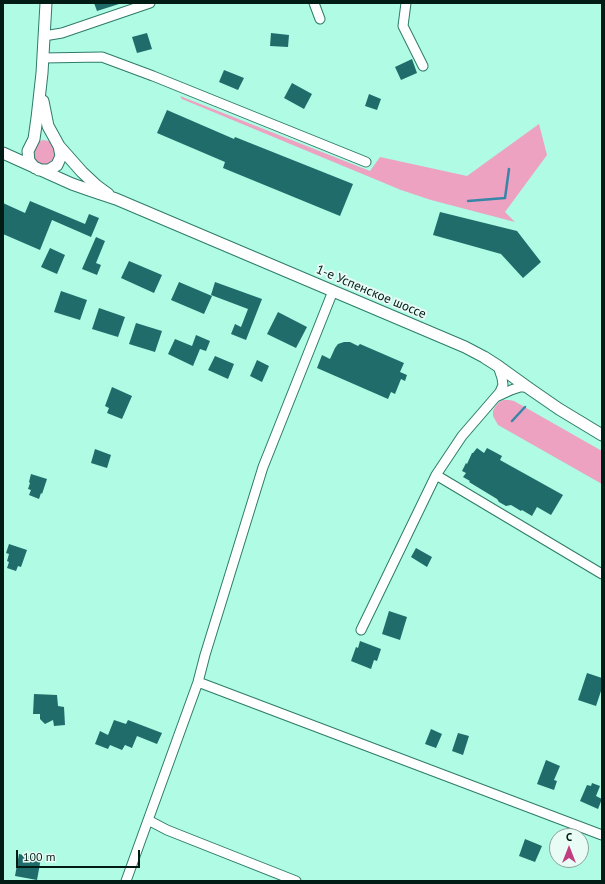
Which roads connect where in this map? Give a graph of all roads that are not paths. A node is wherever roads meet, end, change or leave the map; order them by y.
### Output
1 (46, 3) edge
2 (150, 3) edge
3 (314, 3) edge
4 (406, 3) edge
5 (320, 19) dead end
6 (44, 36) junction
7 (43, 58) junction
8 (423, 66) dead end
9 (41, 87) junction
10 (31, 144) junction
11 (58, 145) junction
12 (3, 151) edge
13 (366, 162) dead end
14 (37, 169) junction
15 (116, 199) junction
16 (333, 291) junction
17 (498, 366) junction
18 (527, 387) junction
19 (496, 397) junction
20 (602, 435) edge
21 (436, 475) junction
22 (602, 574) edge
23 (361, 630) dead end
24 (198, 682) junction
25 (148, 820) junction
26 (602, 835) edge
27 (126, 881) edge
28 (296, 881) edge

1 - 6 main road
2 - 6 street
3 - 5 street
4 - 8 street
6 - 7 main road
7 - 9 main road
7 - 13 street
9 - 10 main road
9 - 11 main road, 1-е Успенское шоссе
10 - 11 main road, 1-е Успенское шоссе
10 - 12 main road, 1-е Успенское шоссе
10 - 14 main road
11 - 14 main road
11 - 15 main road, 1-е Успенское шоссе
12 - 14 main road, 1-е Успенское шоссе
14 - 15 main road, 1-е Успенское шоссе
15 - 16 main road, 1-е Успенское шоссе
16 - 17 main road, 1-е Успенское шоссе
16 - 24 street
17 - 18 main road, 1-е Успенское шоссе
17 - 19 street
18 - 19 street
18 - 20 main road, 1-е Успенское шоссе
19 - 21 street
21 - 22 street
21 - 23 street
24 - 25 street
24 - 26 street
25 - 27 street
25 - 28 street

